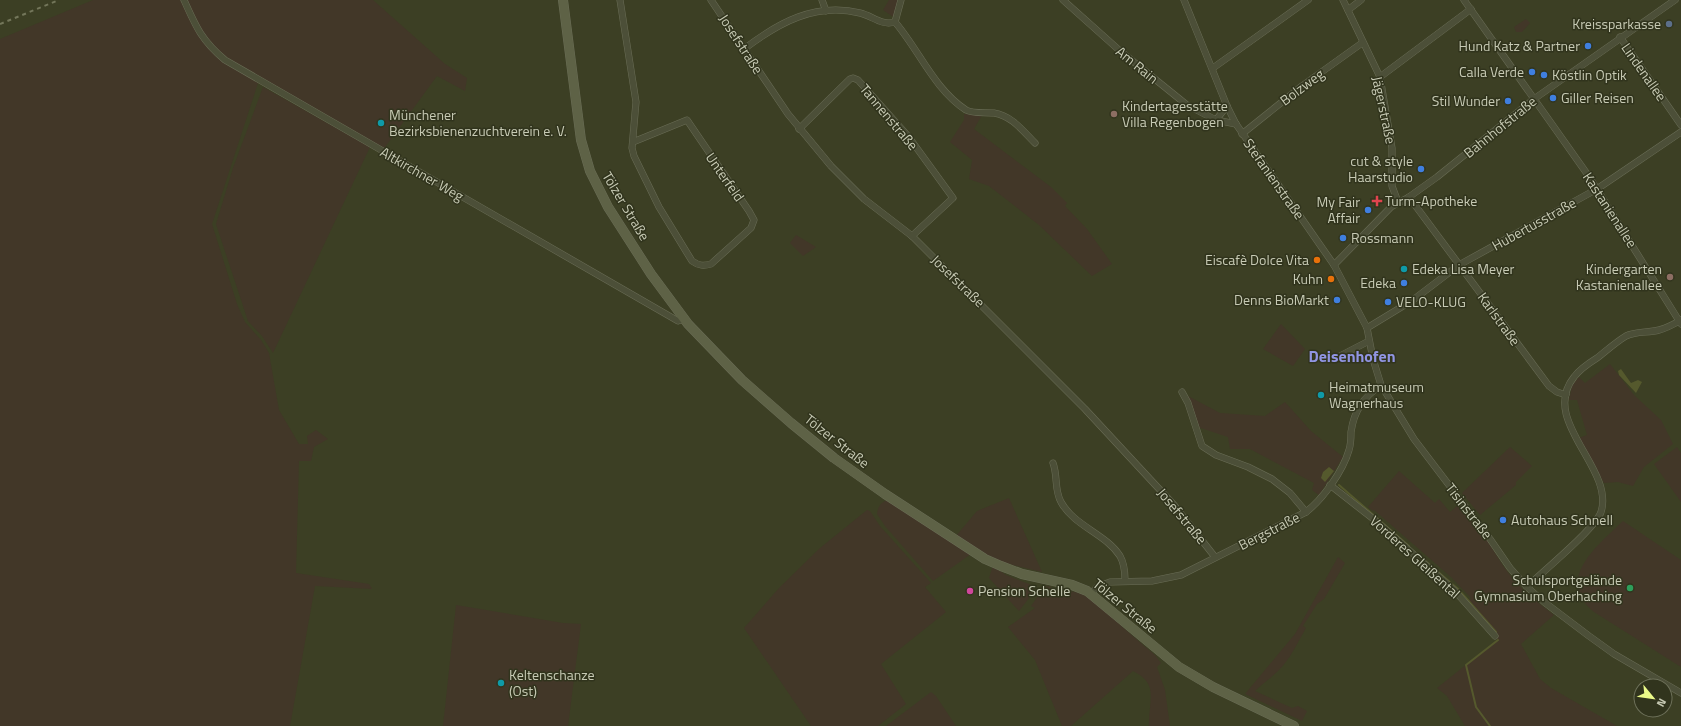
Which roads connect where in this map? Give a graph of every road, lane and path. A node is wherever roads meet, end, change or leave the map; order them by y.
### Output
1 (184, 0) edge
2 (563, 0) edge
3 (620, 0) edge
4 (711, 0) edge
5 (822, 0) edge
6 (901, 0) edge
7 (1063, 0) edge
8 (1184, 0) edge
9 (1308, 0) edge
10 (1343, 0) edge
11 (1362, 0) edge
12 (1464, 0) edge
13 (1675, 0) edge
14 (1471, 9) junction
15 (1348, 10) junction
16 (826, 11) junction
17 (895, 22) junction
18 (1620, 38) junction
19 (1362, 43) junction
20 (744, 49) junction
21 (1213, 68) junction
22 (1380, 77) junction
23 (1534, 99) junction
24 (1227, 106) junction
25 (1216, 120) junction
26 (1236, 124) junction
27 (1681, 126) edge
28 (799, 129) junction
29 (1681, 132) edge
30 (1242, 134) junction
31 (633, 142) junction
32 (1035, 143) dead end
33 (1597, 189) junction
34 (1409, 198) junction
35 (1398, 202) junction
36 (912, 236) junction
37 (1334, 265) junction
38 (1459, 265) junction
39 (684, 319) junction
40 (1680, 322) edge
41 (1366, 328) junction
42 (1369, 341) junction
43 (1336, 358) dead end
44 (1382, 385) junction
45 (1182, 392) dead end
46 (1566, 395) junction
47 (1053, 463) dead end
48 (1330, 485) junction
49 (1306, 512) junction
50 (1215, 557) junction
51 (1125, 580) junction
52 (1527, 587) junction
53 (1091, 594) junction
54 (1495, 636) dead end
55 (1681, 693) edge
56 (1294, 726) edge

1 - 39 street, Altkirchner Weg
2 - 39 main road, Tölzer Straße
3 - 31 street
4 - 20 street, Josefstraße
5 - 16 street
6 - 17 street
7 - 25 street, Am Rain
8 - 21 street, Stefanienstraße
9 - 21 street
10 - 15 street, Jägerstraße
11 - 15 street
12 - 14 street, Kastanienallee
13 - 18 street, Bahnhofstraße
14 - 22 street
14 - 23 street, Kastanienallee
15 - 19 street, Jägerstraße
16 - 17 street
16 - 20 street
17 - 32 street
18 - 23 street, Bahnhofstraße
18 - 27 street, Lindenallee
19 - 22 street, Jägerstraße
19 - 30 street, Bolzweg
20 - 28 street, Josefstraße
21 - 24 street, Stefanienstraße
22 - 35 street, Jägerstraße
23 - 33 street, Kastanienallee
23 - 34 street, Bahnhofstraße
24 - 25 street
24 - 26 street, Stefanienstraße
25 - 26 street, Am Rain
26 - 30 street, Stefanienstraße
28 - 36 street, Josefstraße
28 - 36 street, Tannenstraße
29 - 33 street, Hubertusstraße
30 - 37 street, Stefanienstraße
31 - 31 street, Unterfeld
33 - 38 street, Hubertusstraße
33 - 40 street, Kastanienallee
34 - 35 street, Bahnhofstraße
34 - 38 street, Karlstraße
35 - 37 street, Bahnhofstraße
36 - 50 street, Josefstraße
37 - 41 street, Tisinstraße
38 - 41 street, Hubertusstraße
38 - 46 street, Karlstraße
39 - 53 main road, Tölzer Straße
40 - 46 street
41 - 42 street, Tisinstraße
42 - 43 street
42 - 44 street, Tisinstraße
44 - 48 street, Bergstraße
44 - 52 street, Tisinstraße
45 - 49 street
46 - 52 street
47 - 51 street
48 - 49 street, Bergstraße
48 - 54 street, Vorderes Gleißental
49 - 50 street, Bergstraße
50 - 51 street, Bergstraße
51 - 53 street, Bergstraße
52 - 55 street, Tisinstraße
53 - 56 main road, Tölzer Straße

